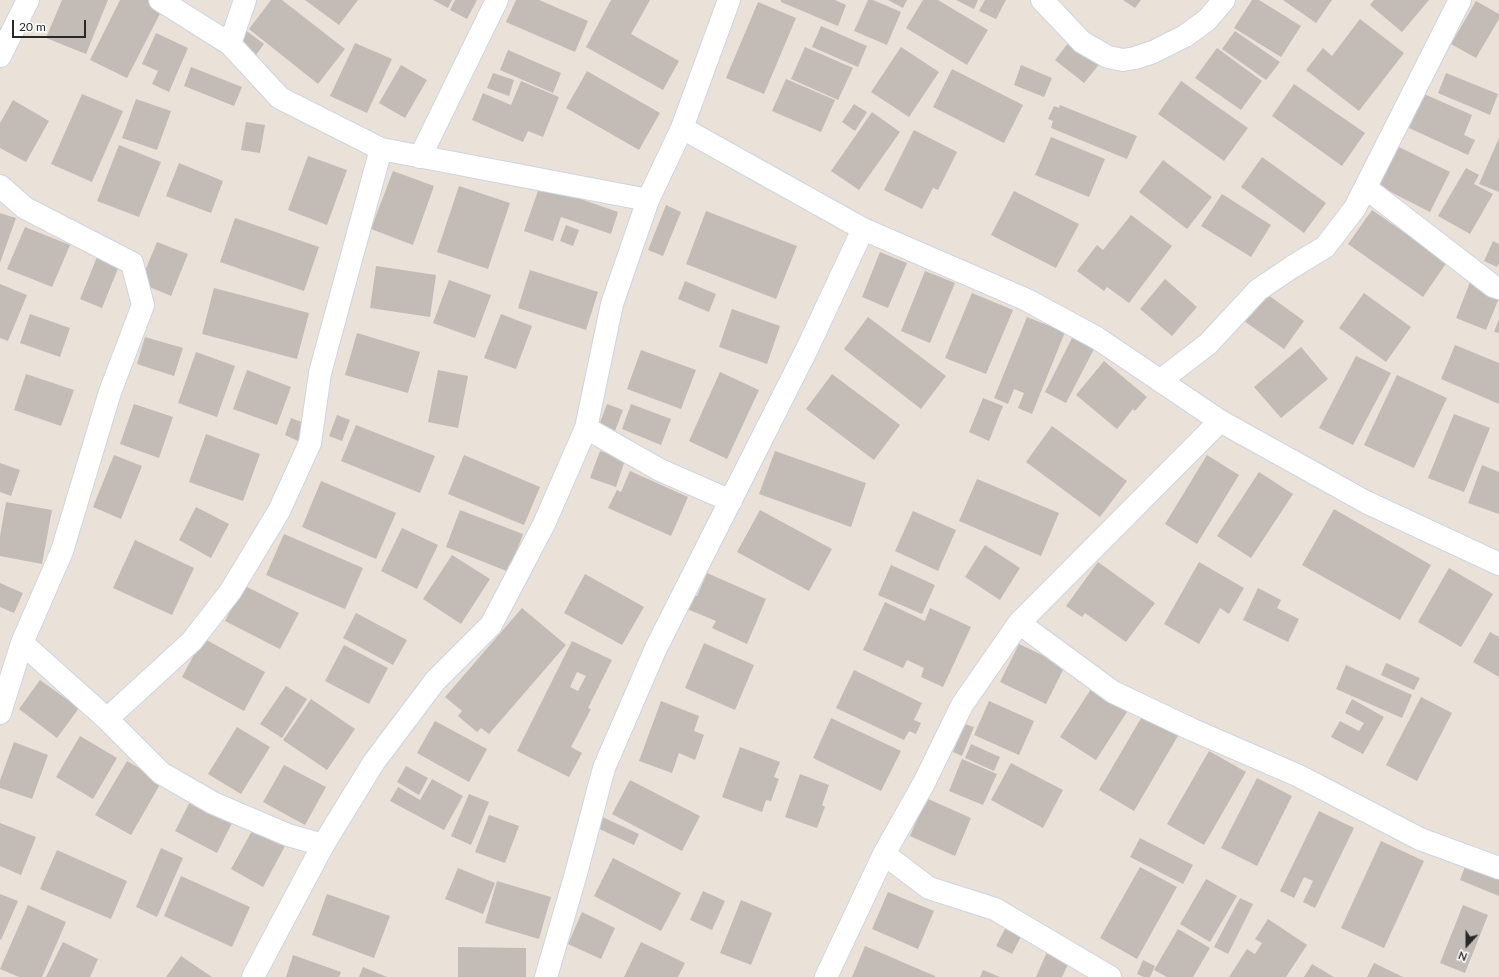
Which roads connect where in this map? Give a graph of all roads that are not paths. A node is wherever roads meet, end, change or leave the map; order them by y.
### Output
1 (28, 0) edge
2 (160, 0) edge
3 (246, 0) edge
4 (497, 0) edge
5 (729, 0) edge
6 (1042, 0) edge
7 (1224, 0) edge
8 (1460, 0) edge
9 (230, 44) junction
10 (0, 56) edge
11 (682, 128) junction
12 (381, 149) junction
13 (420, 157) junction
14 (0, 186) edge
15 (1366, 188) junction
16 (648, 200) junction
17 (863, 229) junction
18 (1499, 288) edge
19 (1161, 380) junction
20 (1220, 422) junction
21 (586, 428) junction
22 (731, 501) junction
23 (1499, 564) edge
24 (1019, 623) junction
25 (22, 643) junction
26 (0, 712) edge
27 (107, 720) junction
28 (323, 845) junction
29 (884, 854) junction
30 (1499, 868) edge
31 (252, 977) edge
32 (546, 977) edge
33 (826, 977) edge
34 (1110, 977) edge

1 - 10 street
2 - 9 street
3 - 9 street
4 - 13 street
5 - 11 street
6 - 7 street
8 - 15 street
9 - 12 street
11 - 16 street
11 - 17 street
12 - 13 street
12 - 27 street
13 - 16 street
14 - 25 street
15 - 18 street
15 - 19 street
16 - 21 street
17 - 19 street
17 - 22 street
19 - 20 street
20 - 23 street
20 - 24 street
21 - 22 street
21 - 28 street
22 - 32 street
24 - 29 street
24 - 30 street
25 - 26 street
25 - 27 street
27 - 28 street
28 - 31 street
29 - 33 street
29 - 34 street

